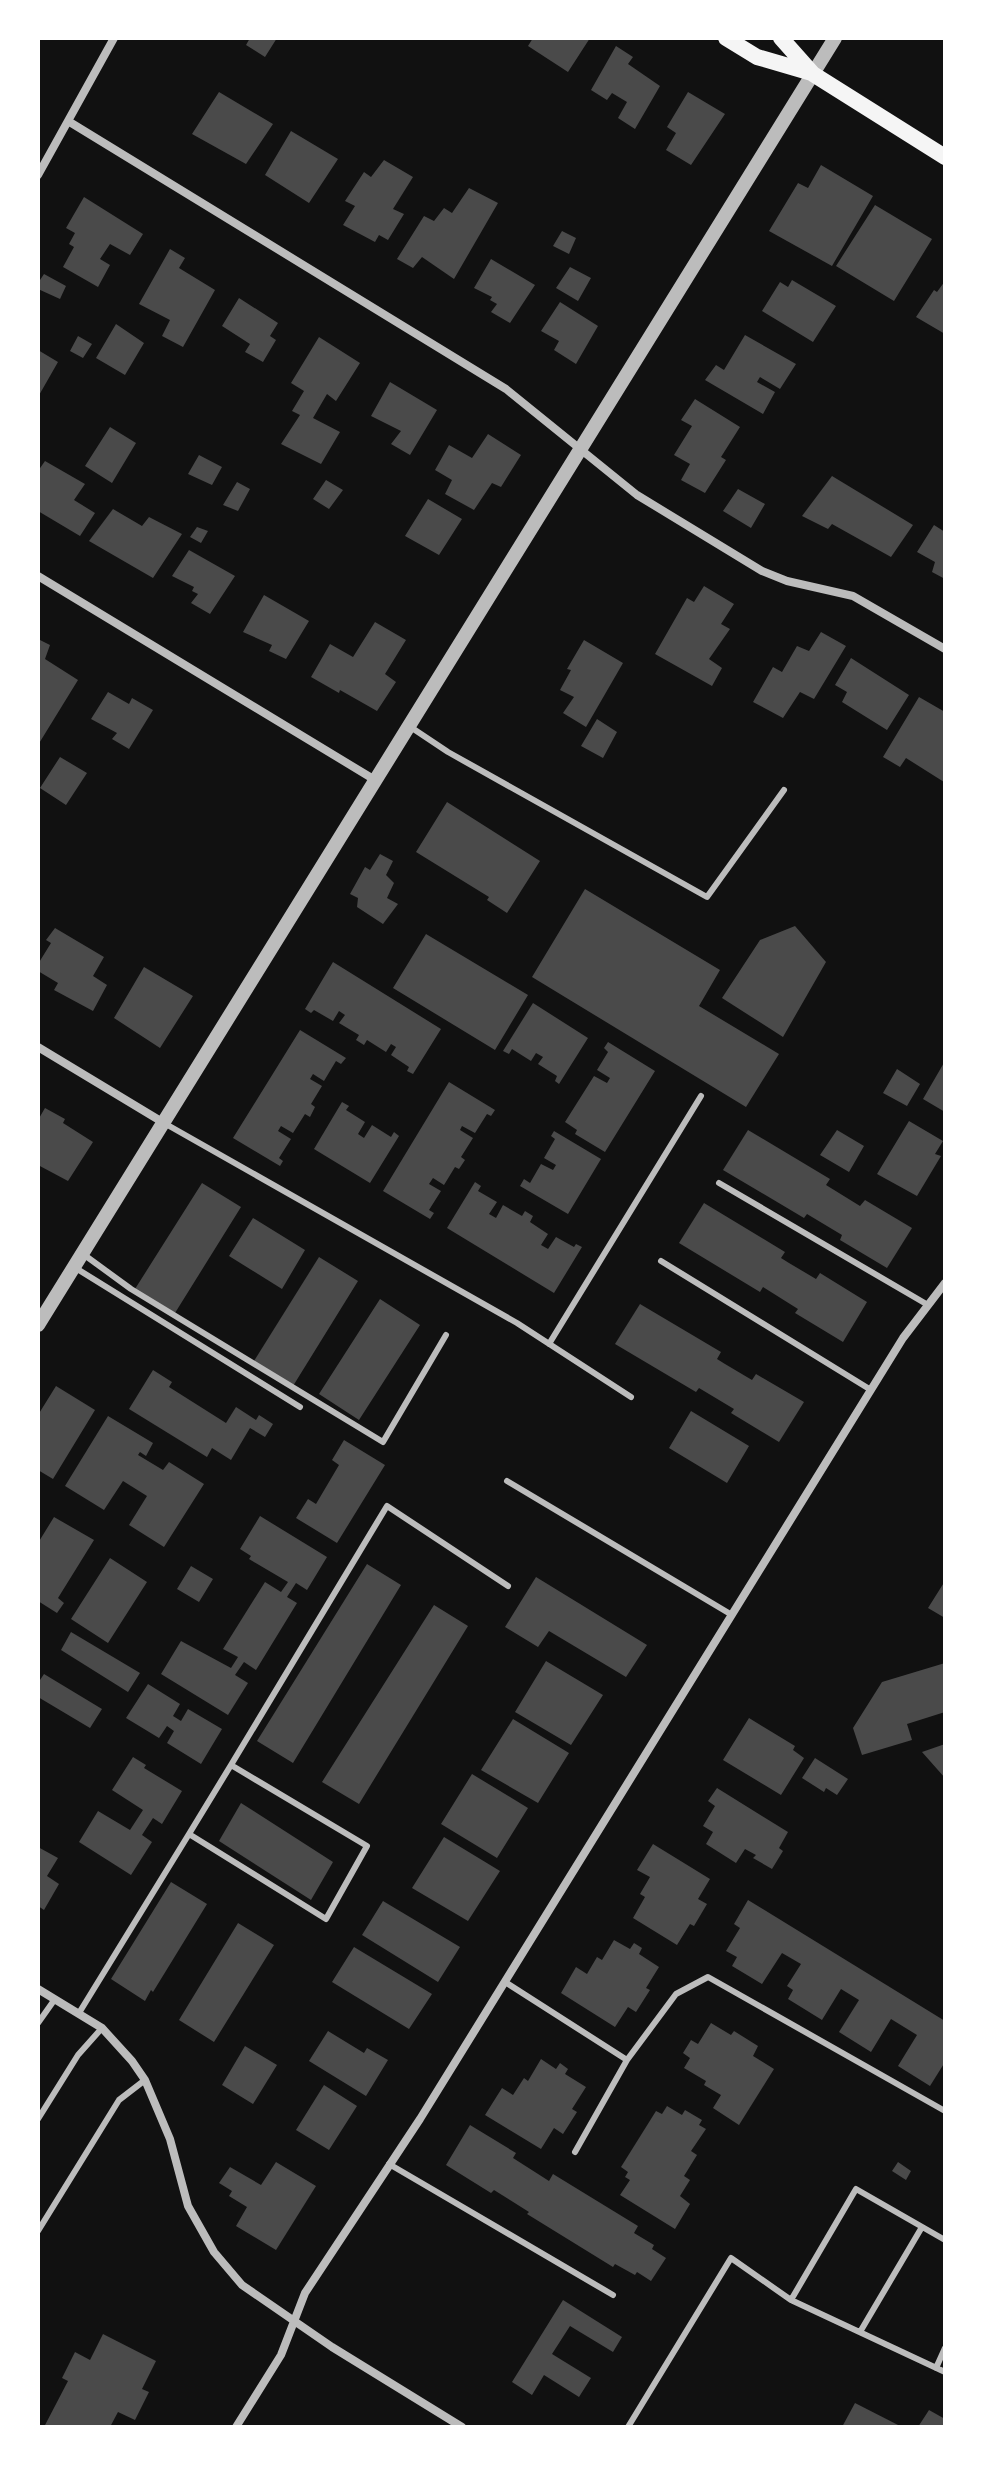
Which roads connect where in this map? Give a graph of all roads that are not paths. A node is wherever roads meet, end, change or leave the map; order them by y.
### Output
1 (114, 38) edge
2 (726, 38) edge
3 (781, 38) edge
4 (835, 38) edge
5 (813, 74) junction
6 (68, 121) junction
7 (945, 157) edge
8 (38, 175) edge
9 (580, 449) junction
10 (38, 576) edge
11 (945, 649) edge
12 (409, 726) junction
13 (375, 780) junction
14 (784, 790) dead end
15 (38, 1047) edge
16 (701, 1096) dead end
17 (164, 1123) junction
18 (719, 1183) dead end
19 (83, 1254) junction
20 (661, 1261) dead end
21 (74, 1267) junction
22 (945, 1283) edge
23 (928, 1305) junction
24 (38, 1325) edge
25 (446, 1335) dead end
26 (549, 1344) junction
27 (871, 1390) junction
28 (631, 1397) dead end
29 (300, 1407) dead end
30 (507, 1481) dead end
31 (508, 1586) dead end
32 (732, 1615) junction
33 (231, 1765) junction
34 (189, 1834) junction
35 (505, 1982) junction
36 (38, 1989) edge
37 (55, 1999) junction
38 (79, 2013) junction
39 (38, 2023) edge
40 (102, 2028) junction
41 (627, 2060) junction
42 (145, 2080) junction
43 (945, 2111) edge
44 (38, 2119) edge
45 (575, 2152) dead end
46 (389, 2164) junction
47 (922, 2227) junction
48 (38, 2231) edge
49 (945, 2240) edge
50 (613, 2295) dead end
51 (791, 2300) junction
52 (294, 2322) junction
53 (860, 2332) junction
54 (945, 2348) edge
55 (936, 2368) junction
56 (945, 2372) edge
57 (236, 2427) edge
58 (462, 2427) edge
59 (628, 2427) edge

1 - 6 street
2 - 5 main road
3 - 5 main road
4 - 5 street
5 - 7 main road
5 - 9 street
6 - 8 street
6 - 9 street
9 - 11 street
9 - 12 street
10 - 13 street
12 - 13 street
12 - 14 lane
13 - 17 street
15 - 17 street
16 - 26 lane
17 - 19 street
17 - 26 lane
18 - 23 lane
19 - 21 street
19 - 25 lane
20 - 27 lane
21 - 24 street
21 - 29 lane
22 - 23 street
23 - 27 street
26 - 28 lane
27 - 32 street
30 - 32 lane
31 - 33 lane
32 - 35 street
33 - 34 lane
33 - 34 lane
34 - 38 lane
35 - 41 lane
35 - 46 street
36 - 37 street
37 - 38 street
37 - 39 lane
38 - 40 street
40 - 42 street
40 - 44 lane
41 - 43 lane
41 - 45 lane
42 - 48 lane
42 - 52 street
46 - 50 lane
46 - 52 street
47 - 49 lane
47 - 51 lane
47 - 53 lane
51 - 53 lane
51 - 59 lane
52 - 57 street
52 - 58 street
53 - 55 lane
54 - 55 lane
55 - 56 lane

